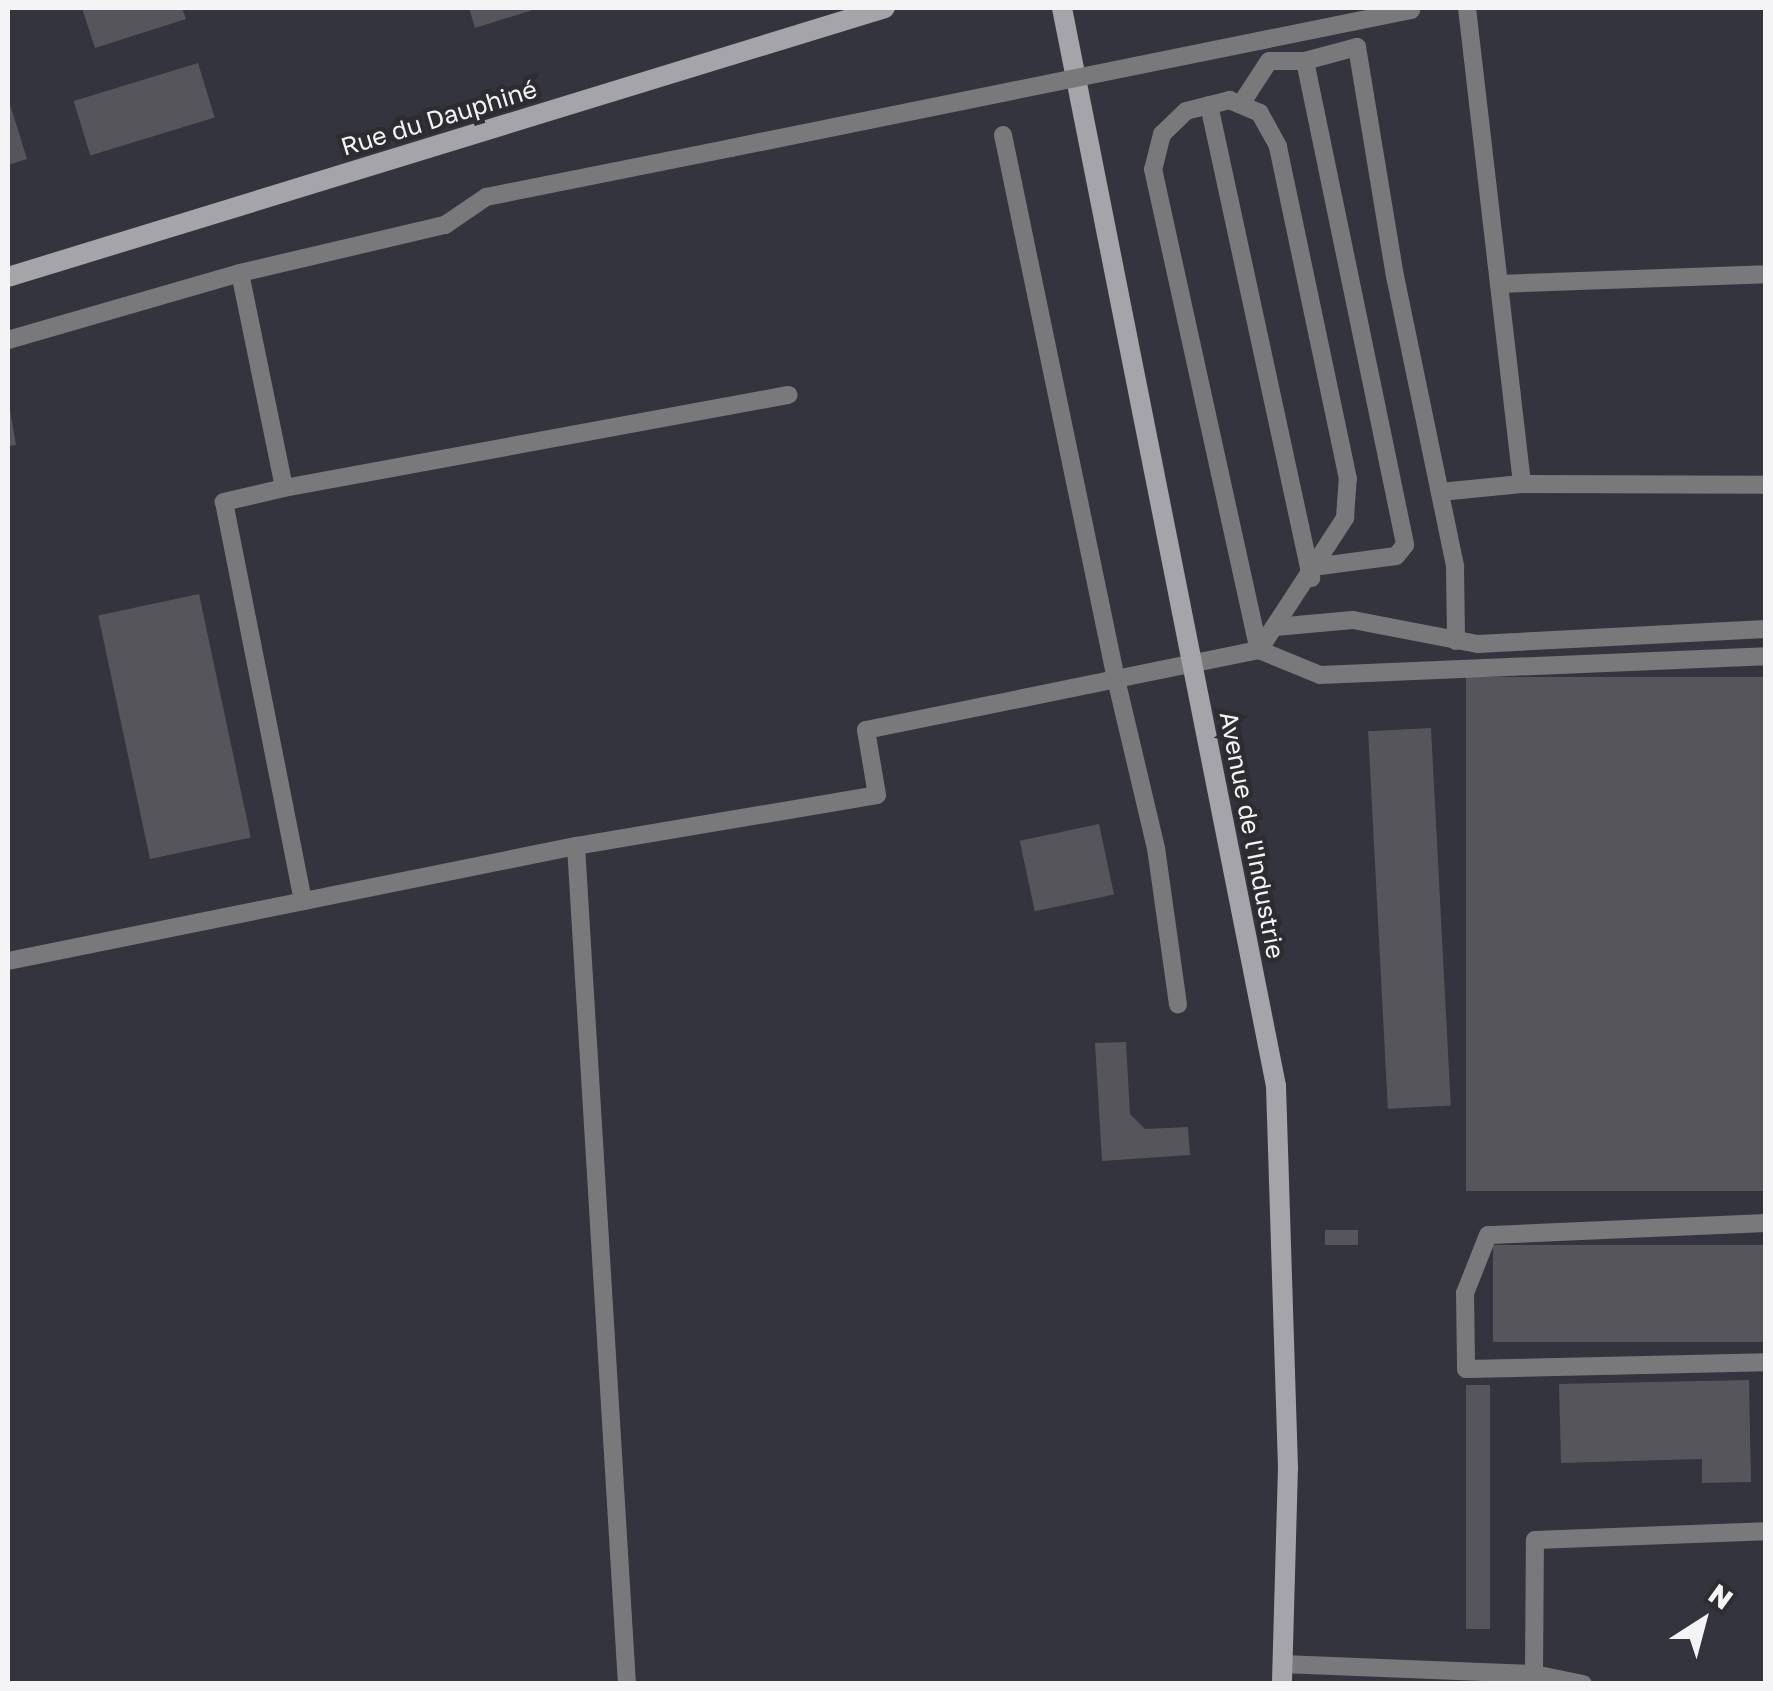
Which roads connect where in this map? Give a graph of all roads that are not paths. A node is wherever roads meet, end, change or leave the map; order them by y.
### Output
1 (885, 8) edge
2 (1062, 8) edge
3 (1467, 8) edge
4 (1418, 9) edge
5 (1305, 61) junction
6 (1241, 104) junction
7 (1209, 105) junction
8 (1003, 135) dead end
9 (240, 273) junction
10 (1766, 274) edge
11 (8, 278) edge
12 (1499, 284) junction
13 (8, 340) edge
14 (788, 394) dead end
15 (1522, 484) junction
16 (1766, 485) edge
17 (284, 488) junction
18 (1440, 492) junction
19 (1315, 572) junction
20 (1274, 627) junction
21 (1766, 629) edge
22 (1456, 641) junction
23 (1259, 650) junction
24 (1766, 656) edge
25 (1193, 666) junction
26 (1116, 679) junction
27 (576, 846) junction
28 (303, 902) junction
29 (8, 961) edge
30 (1178, 1004) dead end
31 (1766, 1223) edge
32 (1766, 1362) edge
33 (1766, 1532) edge
34 (1282, 1674) edge
35 (1534, 1674) junction
36 (627, 1684) edge
37 (1583, 1684) edge

1 - 11 street, Rue du Dauphiné
2 - 25 street, Avenue de l'Industrie
3 - 12 lane
4 - 9 lane, bridge
5 - 6 lane
5 - 18 lane
5 - 19 lane
6 - 7 lane
6 - 19 lane
7 - 19 lane
7 - 23 lane
8 - 26 lane
9 - 13 lane
9 - 17 lane
10 - 12 lane
12 - 15 lane
14 - 17 lane
15 - 16 lane
15 - 18 lane
17 - 28 lane
18 - 22 lane
19 - 20 lane
20 - 22 lane
20 - 23 lane
21 - 22 lane
23 - 24 lane
23 - 25 lane
25 - 26 lane
25 - 34 street, Avenue de l'Industrie
26 - 27 lane
26 - 30 lane
27 - 28 lane
27 - 36 lane
28 - 29 lane
31 - 32 lane
33 - 35 lane
34 - 35 lane
35 - 37 lane

